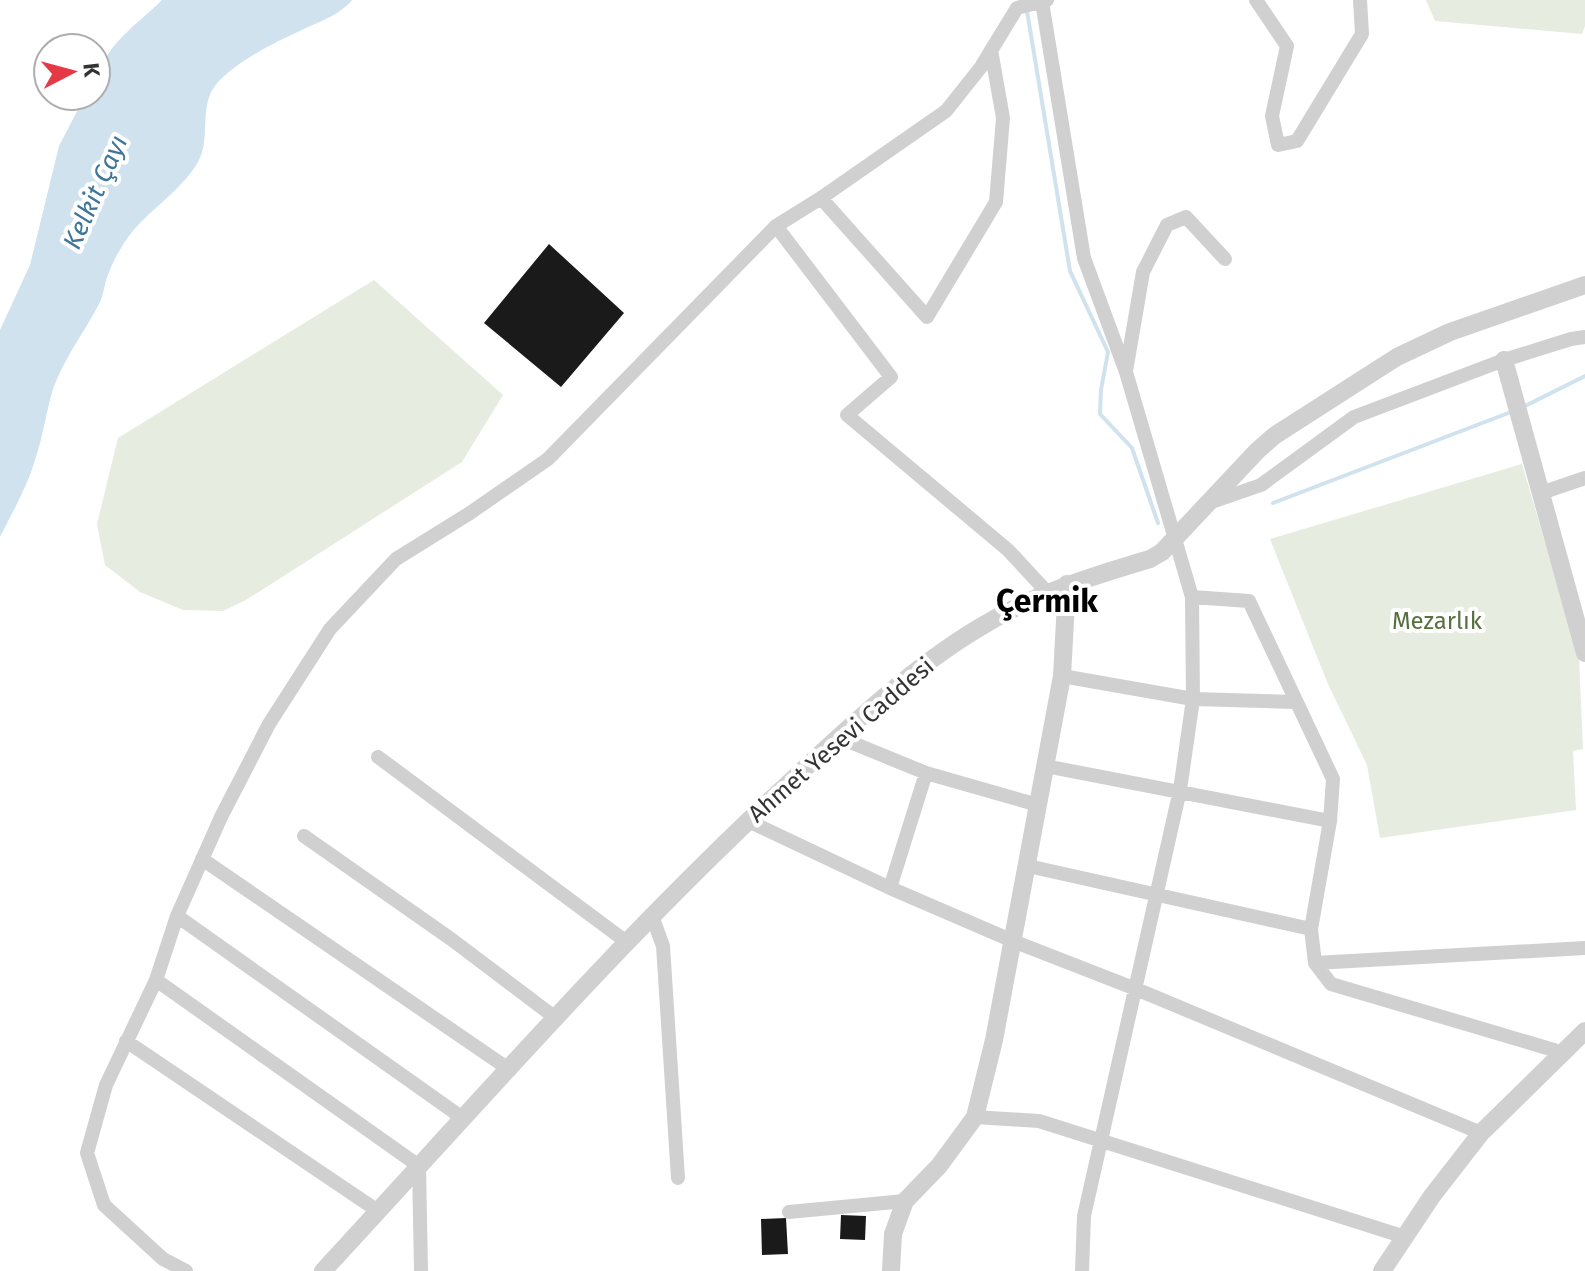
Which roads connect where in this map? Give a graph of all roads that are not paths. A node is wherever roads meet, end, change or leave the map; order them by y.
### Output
1 (1256, 0) edge
2 (1360, 0) edge
3 (1041, 2) edge
4 (991, 50) junction
5 (821, 198) junction
6 (776, 226) junction
7 (1225, 259) dead end
8 (1585, 285) edge
9 (1585, 337) edge
10 (1504, 360) junction
11 (1126, 372) junction
12 (1585, 478) edge
13 (1541, 493) junction
14 (1209, 503) junction
15 (1175, 540) junction
16 (1067, 584) junction
17 (1047, 592) junction
18 (1192, 597) junction
19 (1585, 653) edge
20 (1062, 676) junction
21 (1193, 699) junction
22 (1295, 702) junction
23 (838, 737) junction
24 (378, 757) dead end
25 (1045, 766) junction
26 (926, 773) junction
27 (1180, 790) junction
28 (1038, 805) junction
29 (748, 821) junction
30 (1330, 821) junction
31 (304, 836) dead end
32 (202, 859) junction
33 (1028, 866) junction
34 (890, 888) junction
35 (1157, 897) junction
36 (177, 916) junction
37 (652, 916) junction
38 (1311, 929) junction
39 (1013, 941) junction
40 (628, 943) junction
41 (1585, 948) edge
42 (1315, 963) junction
43 (156, 980) junction
44 (1136, 989) junction
45 (557, 1019) junction
46 (1585, 1031) edge
47 (126, 1041) junction
48 (1564, 1053) junction
49 (510, 1070) junction
50 (975, 1117) junction
51 (464, 1119) junction
52 (1481, 1133) junction
53 (1103, 1141) junction
54 (419, 1166) junction
55 (678, 1178) dead end
56 (905, 1201) junction
57 (378, 1211) junction
58 (789, 1212) dead end
59 (1405, 1237) junction
60 (186, 1271) edge
61 (323, 1271) edge
62 (421, 1271) edge
63 (891, 1271) edge
64 (1082, 1271) edge
65 (1382, 1271) edge

1 - 2 street
3 - 4 street
3 - 11 street
4 - 5 street
4 - 5 street
5 - 6 street
6 - 17 street
6 - 32 street
7 - 11 street
8 - 14 street, Ahmet Yesevi Caddesi
9 - 10 street
10 - 13 street
10 - 14 street
11 - 15 street
12 - 13 street
13 - 19 street
14 - 15 street, Ahmet Yesevi Caddesi
15 - 16 street, Ahmet Yesevi Caddesi
15 - 18 street
16 - 17 street, Ahmet Yesevi Caddesi
16 - 20 street
17 - 23 street, Ahmet Yesevi Caddesi
18 - 21 street
18 - 22 street
20 - 21 street
20 - 25 street
21 - 22 street
21 - 27 street
22 - 30 street
23 - 26 street
23 - 29 street, Ahmet Yesevi Caddesi
24 - 40 street
25 - 27 street
25 - 28 street
26 - 28 street
26 - 34 street
27 - 30 street
27 - 35 street
28 - 33 street
29 - 34 street
29 - 37 street, Ahmet Yesevi Caddesi
30 - 38 street
31 - 45 street
32 - 36 street
32 - 49 street
33 - 35 street
33 - 39 street
34 - 39 street
35 - 38 street
35 - 44 street
36 - 43 street
36 - 51 street
37 - 40 street, Ahmet Yesevi Caddesi
37 - 55 street
38 - 42 street
39 - 44 street
39 - 50 street
40 - 45 street, Ahmet Yesevi Caddesi
41 - 42 street
42 - 48 street
43 - 47 street
43 - 54 street
44 - 52 street
44 - 53 street
45 - 49 street, Ahmet Yesevi Caddesi
46 - 48 street
47 - 57 street
47 - 60 street
48 - 52 street
49 - 51 street, Ahmet Yesevi Caddesi
50 - 53 street
50 - 56 street
51 - 54 street, Ahmet Yesevi Caddesi
52 - 59 street
53 - 59 street
53 - 64 street
54 - 57 street, Ahmet Yesevi Caddesi
54 - 62 street
56 - 58 street
56 - 63 street
57 - 61 street, Ahmet Yesevi Caddesi
59 - 65 street

